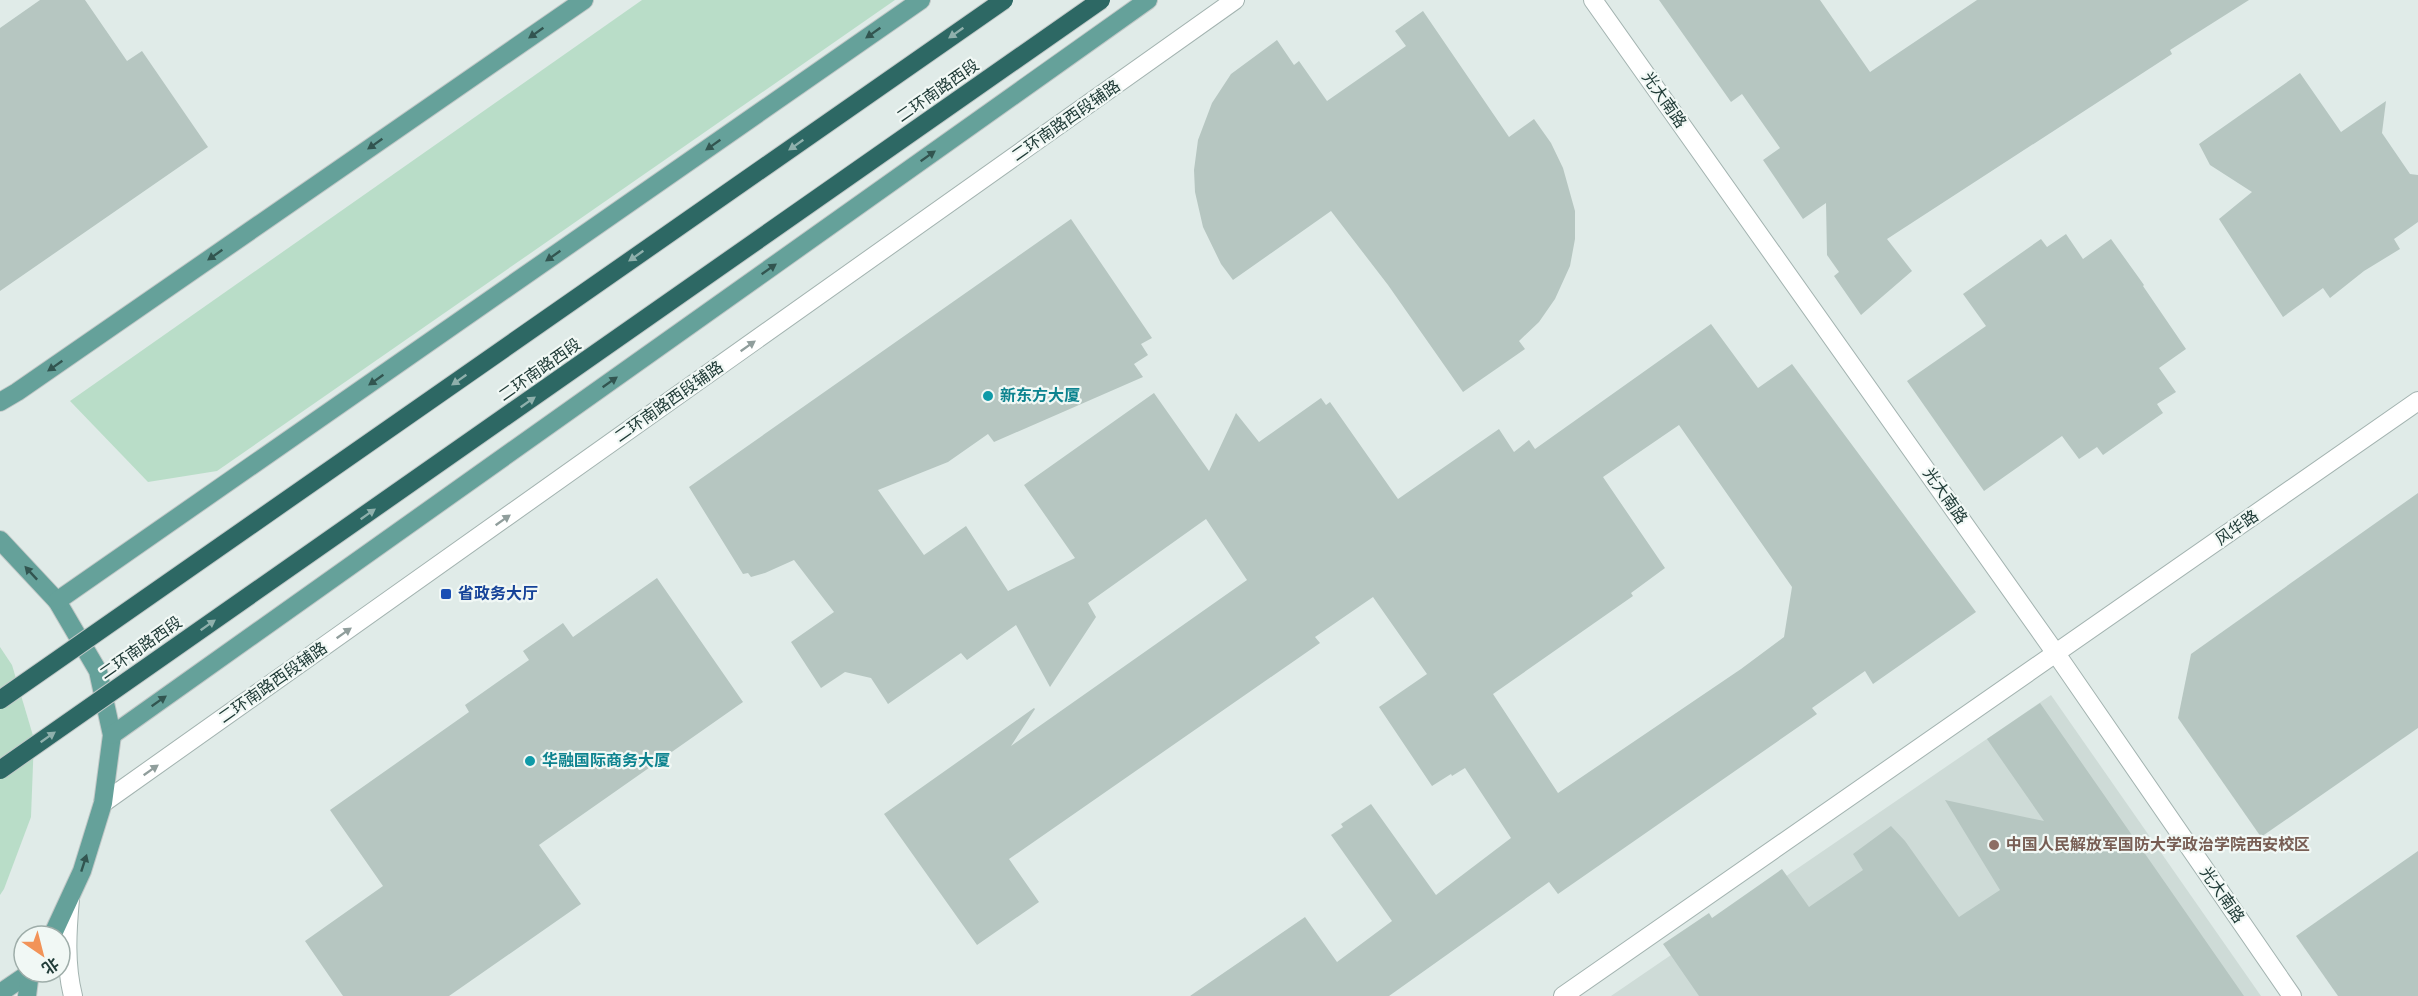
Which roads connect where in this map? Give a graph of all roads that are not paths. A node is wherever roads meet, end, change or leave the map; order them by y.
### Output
1 (584, 0) edge
2 (921, 0) edge
3 (1004, 0) edge
4 (1101, 0) edge
5 (1148, 0) edge
6 (1235, 0) edge
7 (1593, 0) edge
8 (2418, 401) edge
9 (0, 402) edge
10 (0, 540) edge
11 (57, 602) junction
12 (2056, 655) junction
13 (0, 700) edge
14 (111, 735) junction
15 (0, 770) edge
16 (103, 803) junction
17 (71, 896) junction
18 (58, 924) edge
19 (13, 984) edge
20 (0, 993) edge
21 (73, 996) edge
22 (1563, 996) edge
23 (2292, 996) edge

1 -> 9 main road
2 -> 11 main road
3 -> 13 highway, bridge
15 -> 4 highway, 二环南路西段, bridge
14 -> 5 main road
16 -> 6 street, 二环南路西段辅路
7 - 12 street, 光大南路
8 - 12 street, 风华路
11 -> 10 main road
11 - 14 main road
12 - 22 street, 风华路
12 - 23 street, 光大南路
14 - 16 main road
17 -> 16 main road
17 - 18 main road
17 - 21 street
19 - 20 main road

